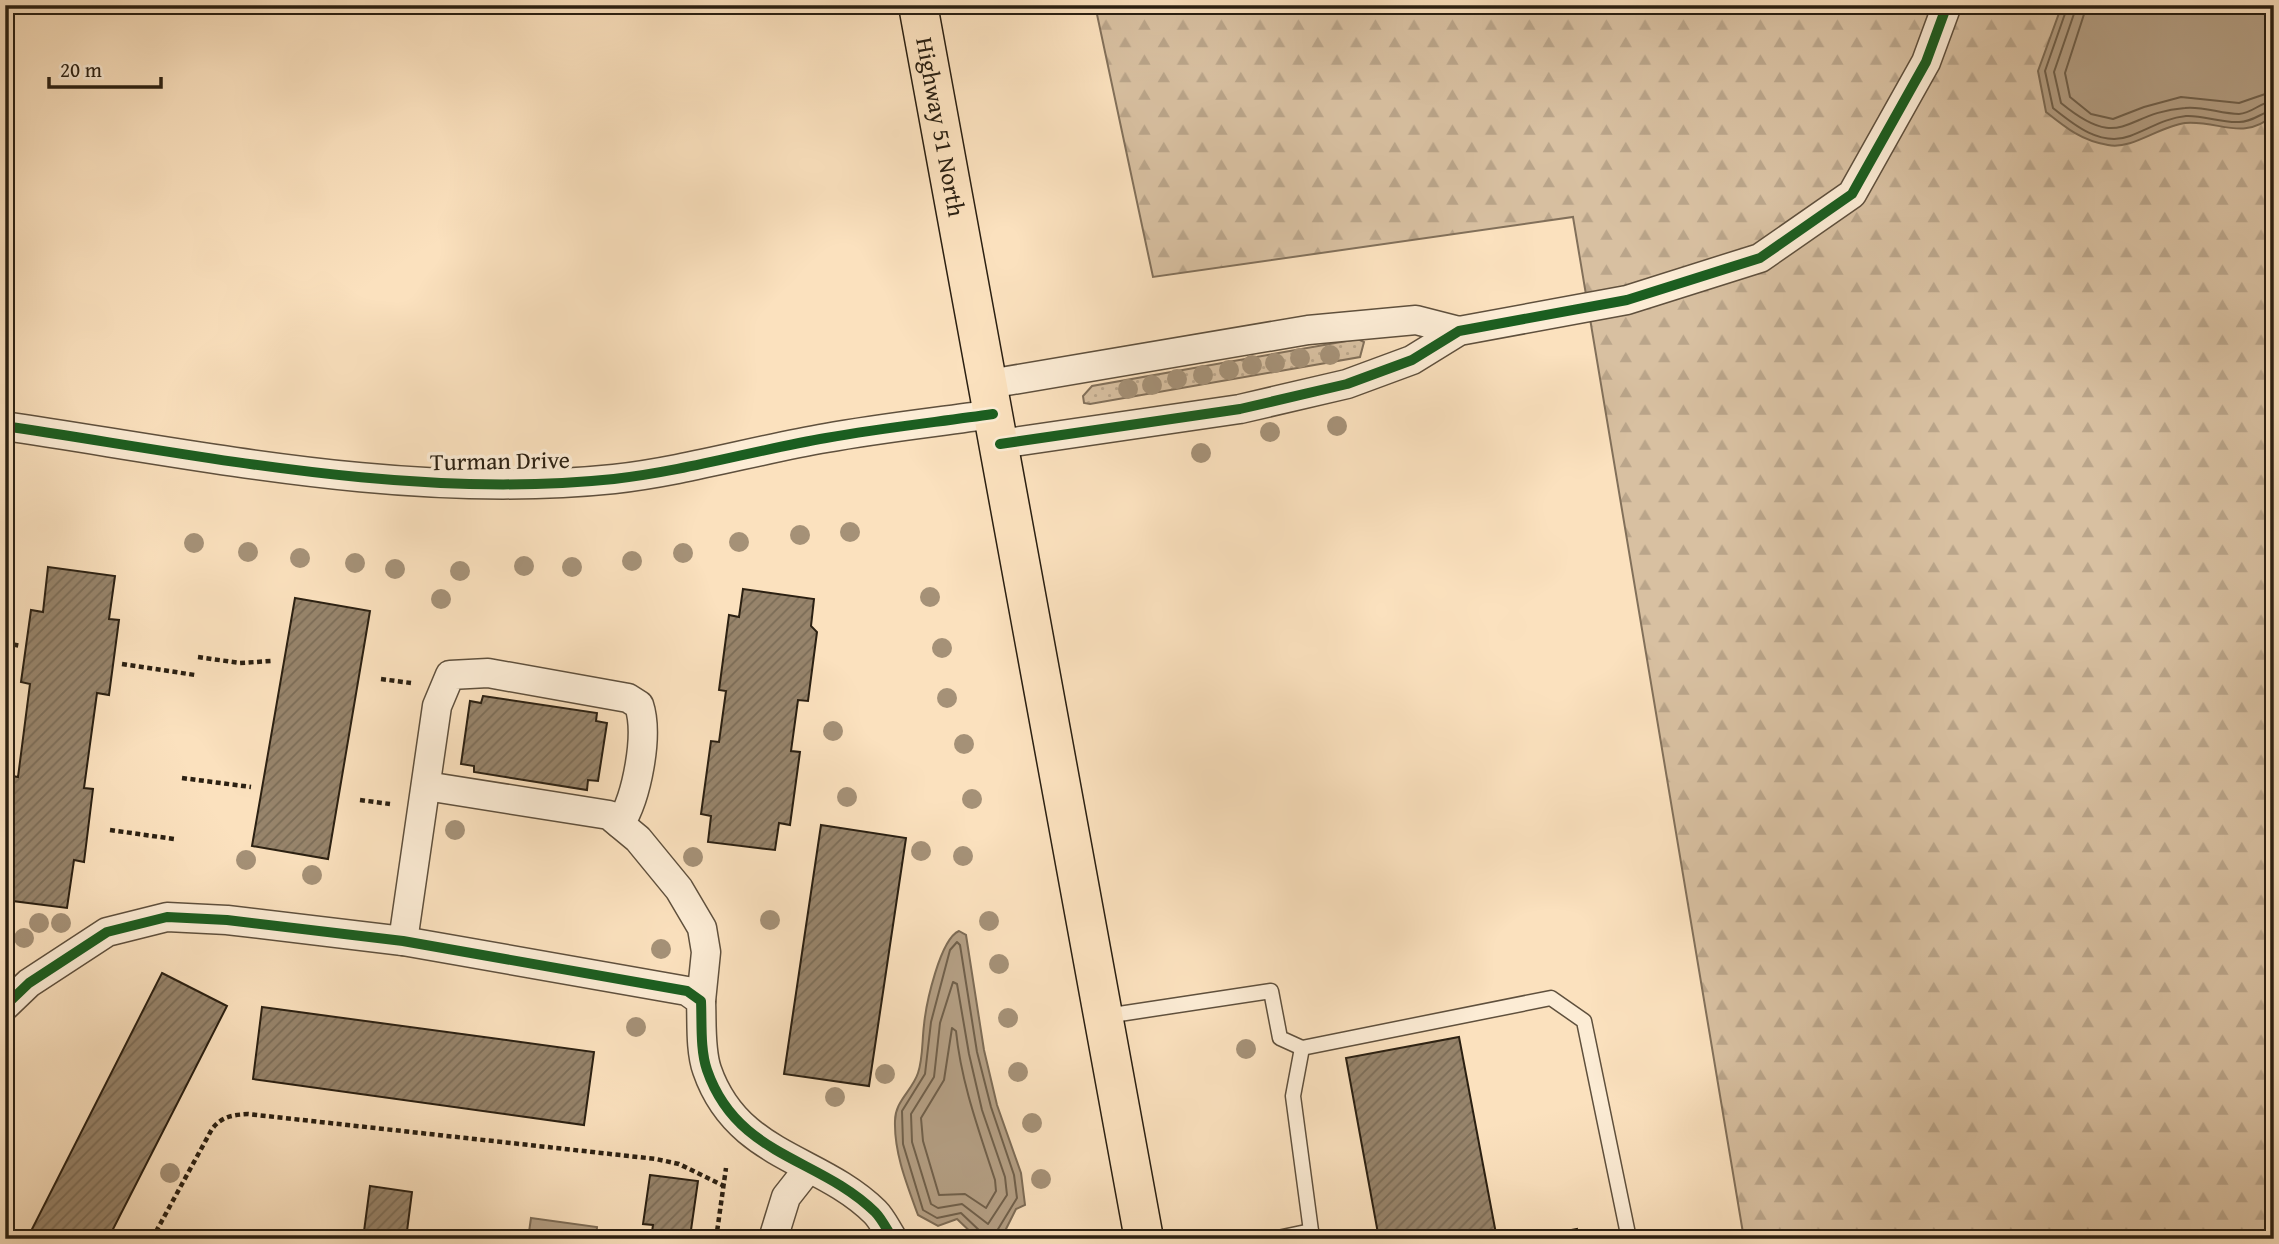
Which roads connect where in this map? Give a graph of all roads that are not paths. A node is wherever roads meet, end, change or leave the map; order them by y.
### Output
1 (918, 5) edge
2 (1947, 5) edge
3 (1459, 331) junction
4 (994, 414) junction
5 (5, 426) edge
6 (426, 786) junction
7 (620, 824) junction
8 (403, 942) junction
9 (701, 1001) junction
10 (5, 1006) edge
11 (1104, 1017) junction
12 (1302, 1048) junction
13 (808, 1169) junction
14 (1312, 1235) edge
15 (772, 1239) edge
16 (893, 1239) edge
17 (1144, 1239) edge
18 (1273, 1239) edge
19 (1629, 1239) edge

1 - 4 main road, Highway 51 North
2 - 3 street
3 - 4 street
3 - 4 street
4 - 5 street, Turman Drive
4 - 11 main road, Highway 51 North
6 - 7 street
6 - 7 street
6 - 8 street
7 - 9 street
8 - 9 street
8 - 10 street
9 - 13 street
11 - 12 lane
11 - 17 main road, Highway 51 North
12 - 14 lane
12 - 19 lane
13 - 15 street
13 - 16 street
14 - 18 lane

